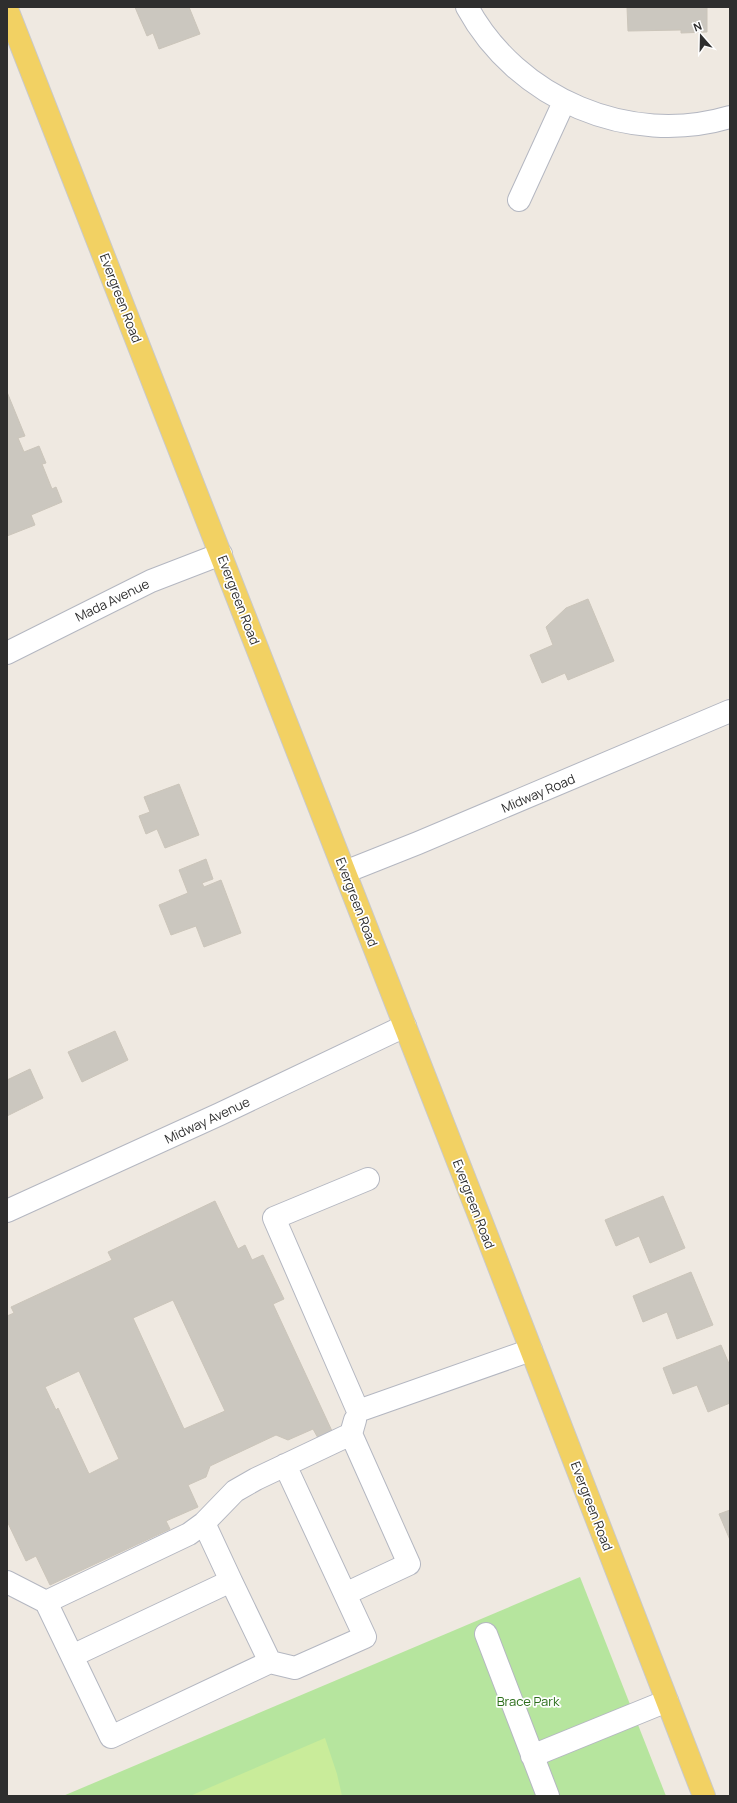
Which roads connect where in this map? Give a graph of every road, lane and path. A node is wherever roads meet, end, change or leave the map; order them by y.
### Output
1 (467, 7) edge
2 (7, 9) edge
3 (564, 102) junction
4 (730, 117) edge
5 (519, 200) dead end
6 (221, 554) junction
7 (7, 653) edge
8 (730, 712) edge
9 (345, 872) junction
10 (405, 1026) junction
11 (368, 1179) dead end
12 (7, 1212) edge
13 (531, 1350) junction
14 (358, 1411) junction
15 (351, 1434) junction
16 (285, 1465) junction
17 (204, 1523) junction
18 (232, 1581) junction
19 (7, 1582) edge
20 (345, 1594) junction
21 (46, 1602) junction
22 (486, 1634) dead end
23 (72, 1656) junction
24 (270, 1662) junction
25 (668, 1701) junction
26 (532, 1756) junction
27 (548, 1796) edge
28 (704, 1796) edge

1 - 3 street
2 - 6 main road, Evergreen Road
3 - 4 street
3 - 5 street
6 - 7 street, Mada Avenue
6 - 9 main road, Evergreen Road
8 - 9 street, Midway Road
9 - 10 main road, Evergreen Road
10 - 12 street, Midway Avenue
10 - 13 main road, Evergreen Road
11 - 14 street
13 - 14 street
13 - 25 main road, Evergreen Road
14 - 15 street
15 - 16 street
15 - 20 street
16 - 17 street
16 - 20 street
17 - 18 street
17 - 21 street
18 - 23 street
18 - 24 street
19 - 21 street
20 - 24 street
21 - 23 street
22 - 26 street
23 - 24 street
25 - 26 street
25 - 28 main road, Evergreen Road
26 - 27 street

